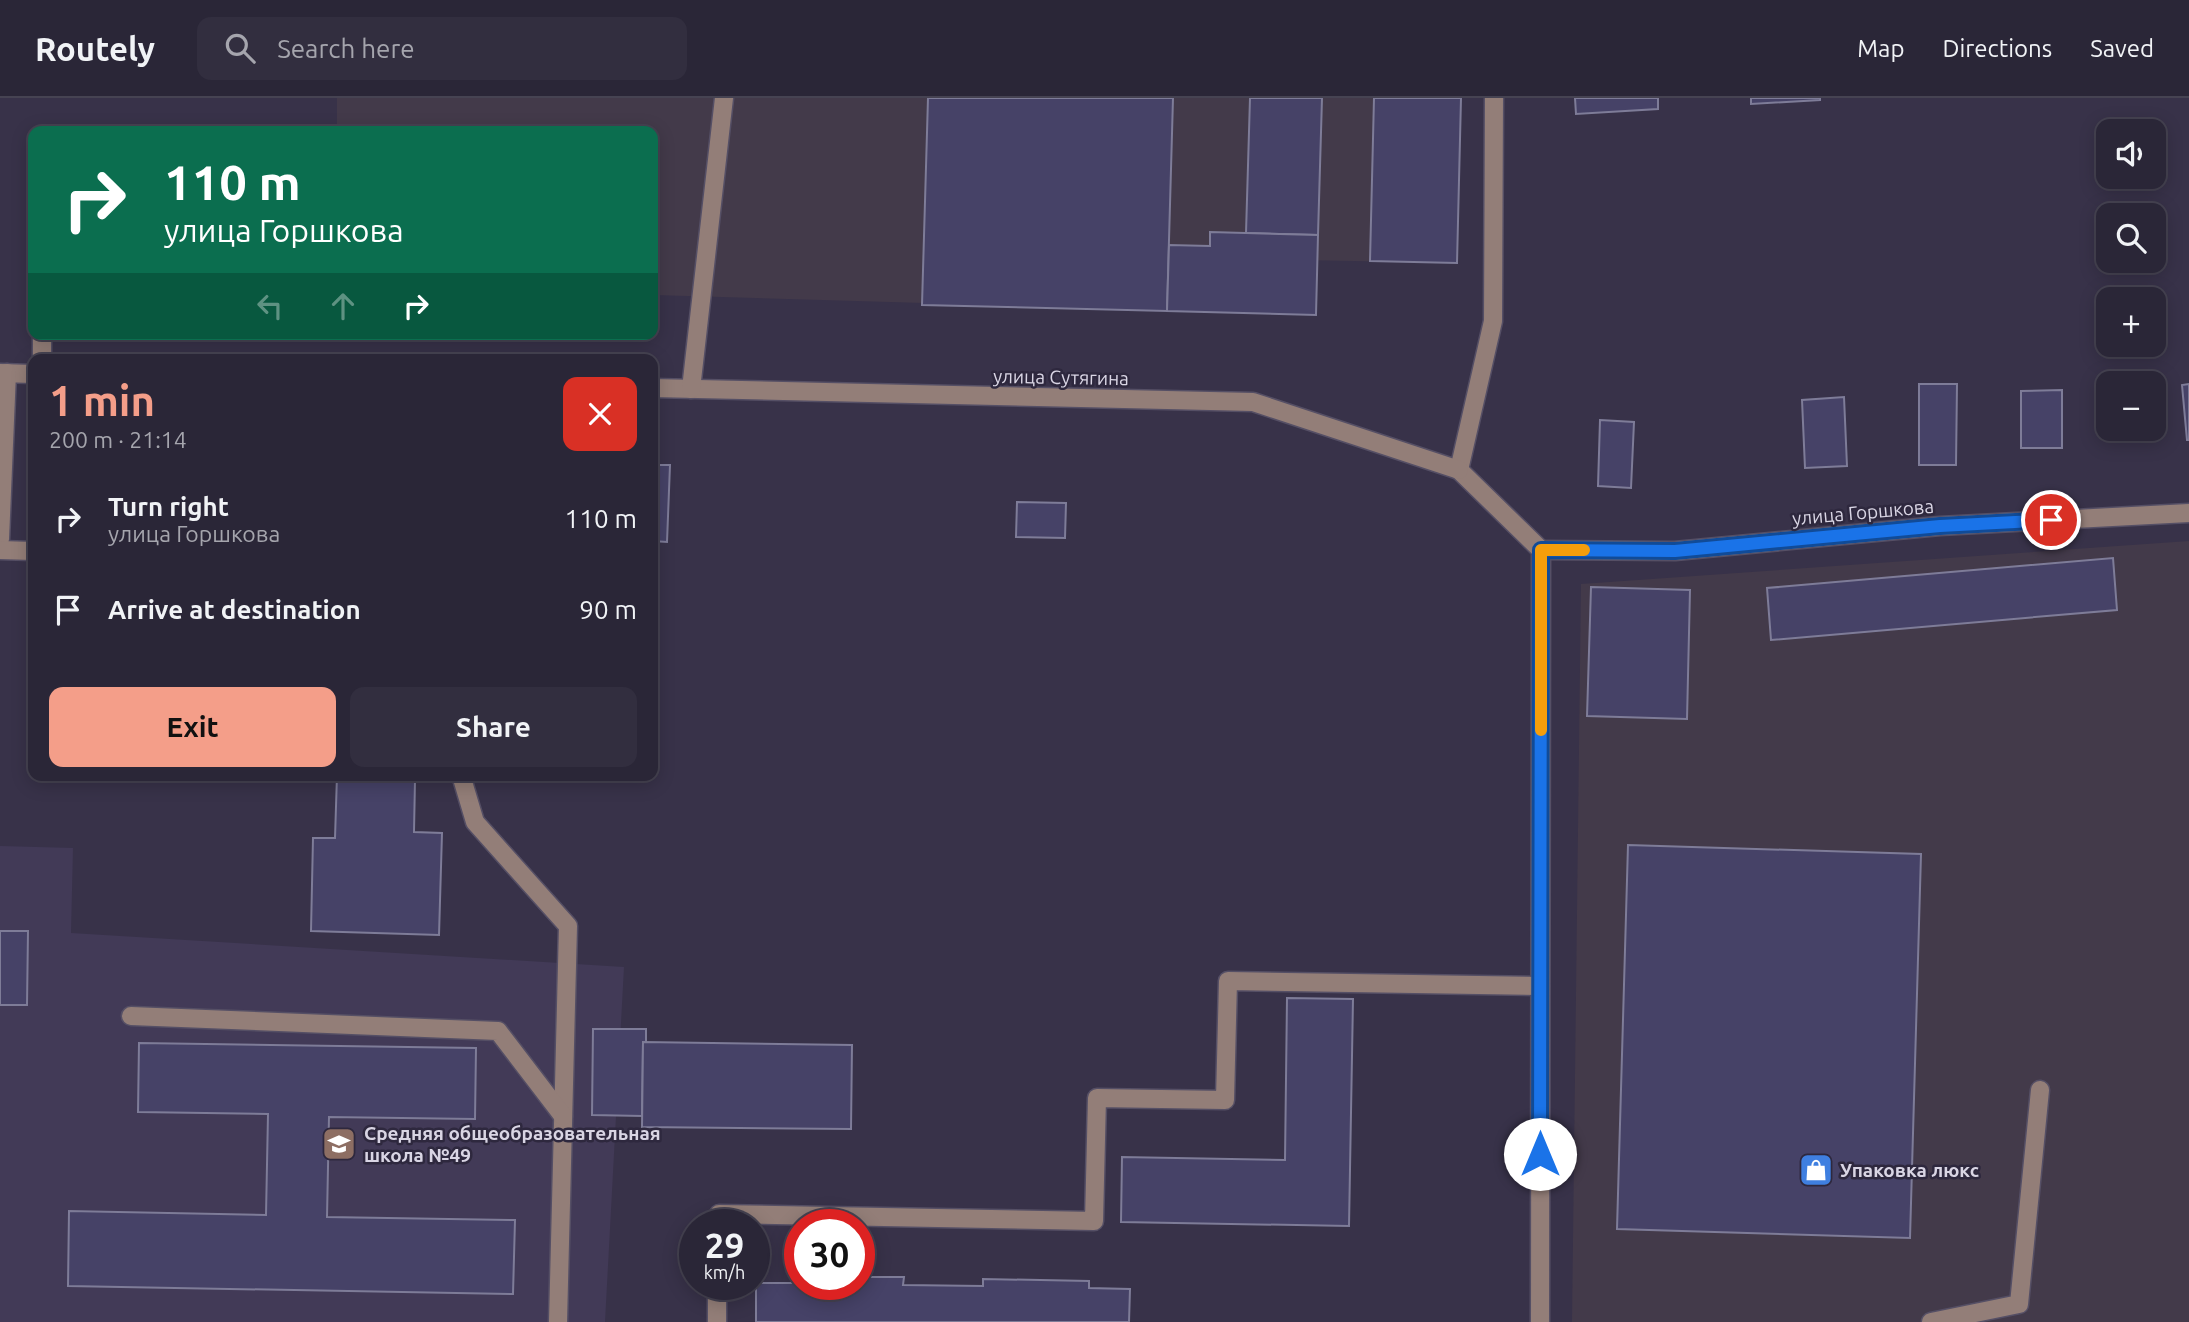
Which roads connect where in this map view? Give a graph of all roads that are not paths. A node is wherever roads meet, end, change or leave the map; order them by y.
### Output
1 (724, 98) edge
2 (1494, 98) edge
3 (4, 373) edge
4 (28, 374) edge
5 (658, 388) edge
6 (691, 389) junction
7 (1458, 470) junction
8 (2189, 513) edge
9 (0, 539) edge
10 (0, 550) edge
11 (1541, 550) junction
12 (28, 551) edge
13 (463, 781) edge
14 (1540, 986) junction
15 (131, 1016) dead end
16 (2040, 1090) dead end
17 (563, 1116) junction
18 (770, 1215) edge
19 (717, 1300) edge
20 (558, 1322) edge
21 (717, 1322) edge
22 (1540, 1322) edge
23 (1931, 1322) edge

1 - 6 street
2 - 7 street
3 - 4 street
3 - 9 street
5 - 6 street, улица Сутягина
6 - 7 street, улица Сутягина
7 - 11 street
8 - 11 street, улица Горшкова
10 - 12 street
11 - 14 street
13 - 17 street
14 - 18 street
14 - 22 street
15 - 17 street
16 - 23 street
17 - 20 street
19 - 21 street

